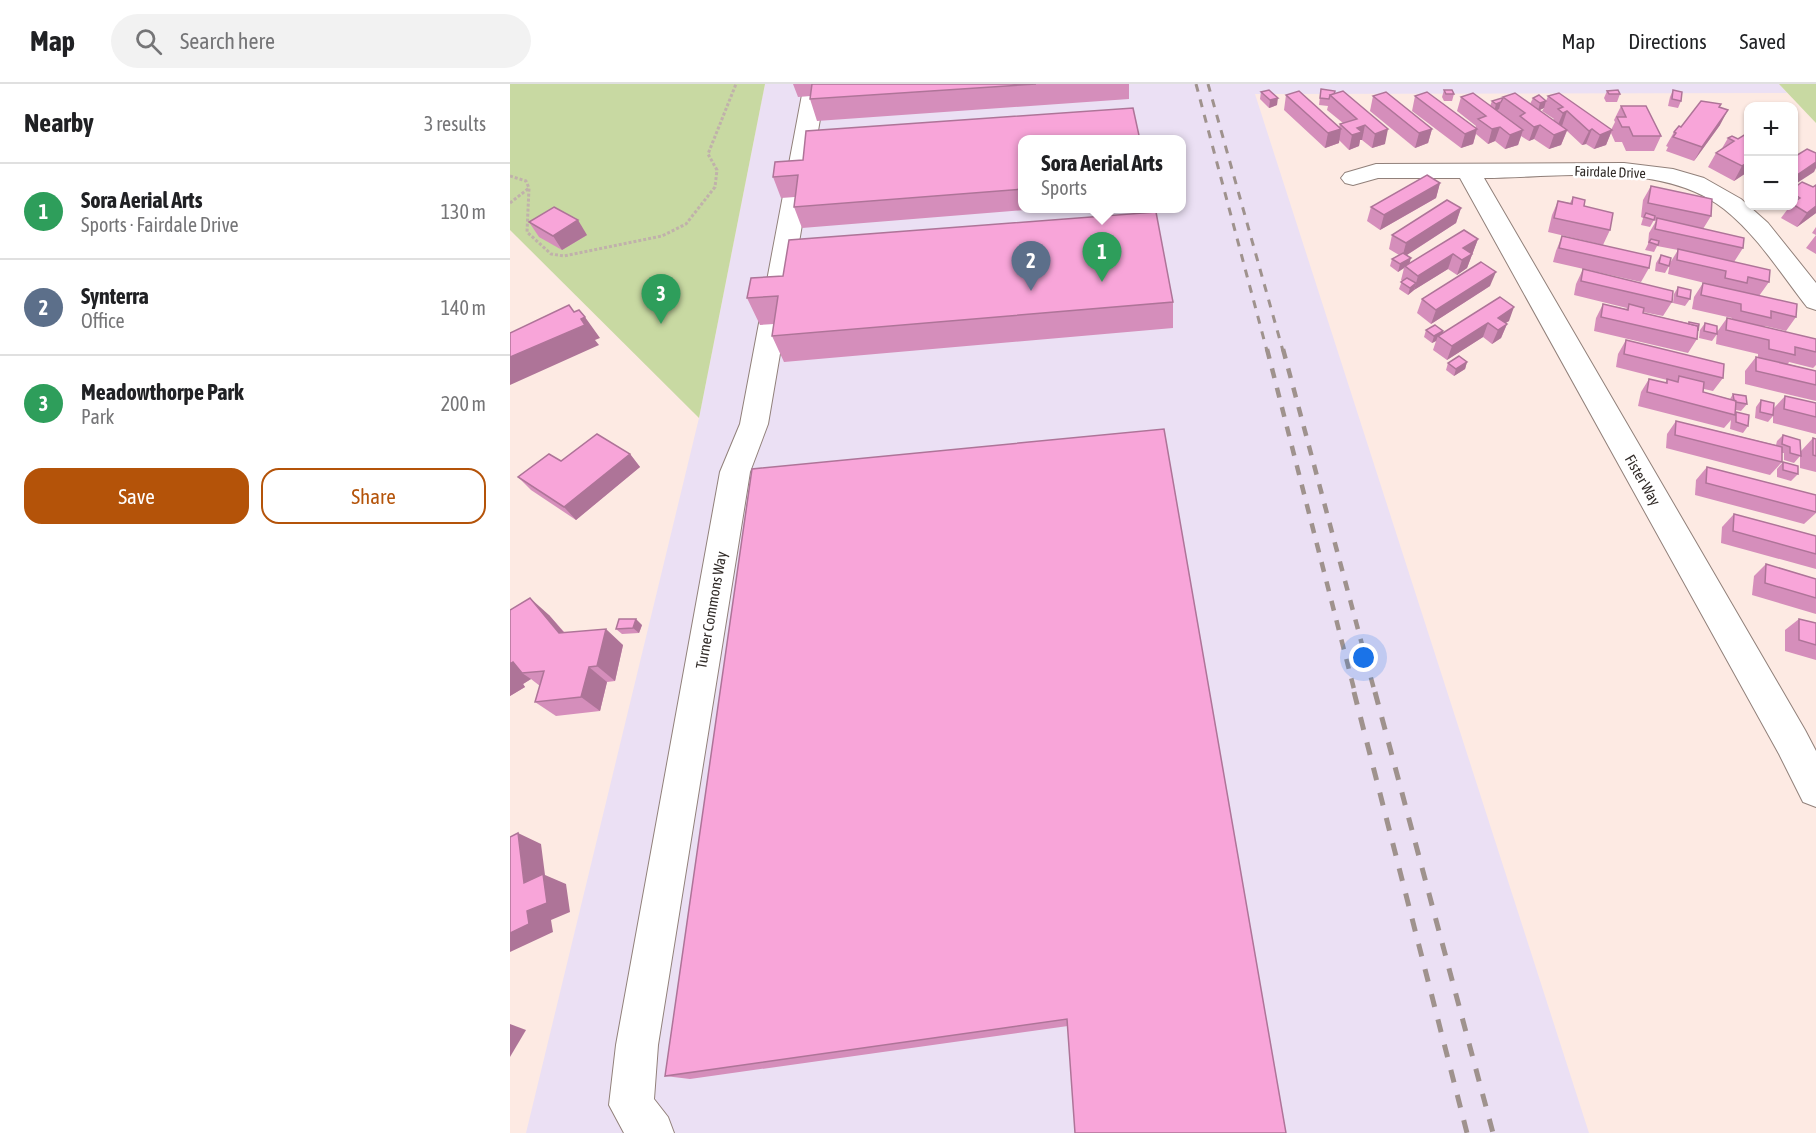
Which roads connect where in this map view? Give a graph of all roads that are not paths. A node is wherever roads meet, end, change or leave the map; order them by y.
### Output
1 (815, 84) edge
2 (1468, 171) junction
3 (1353, 178) dead end
4 (1816, 301) edge
5 (1816, 789) edge
6 (652, 1133) edge

1 - 6 street, Turner Commons Way
2 - 3 street, Fairdale Drive
2 - 4 street, Fairdale Drive
2 - 5 street, Fister Way

